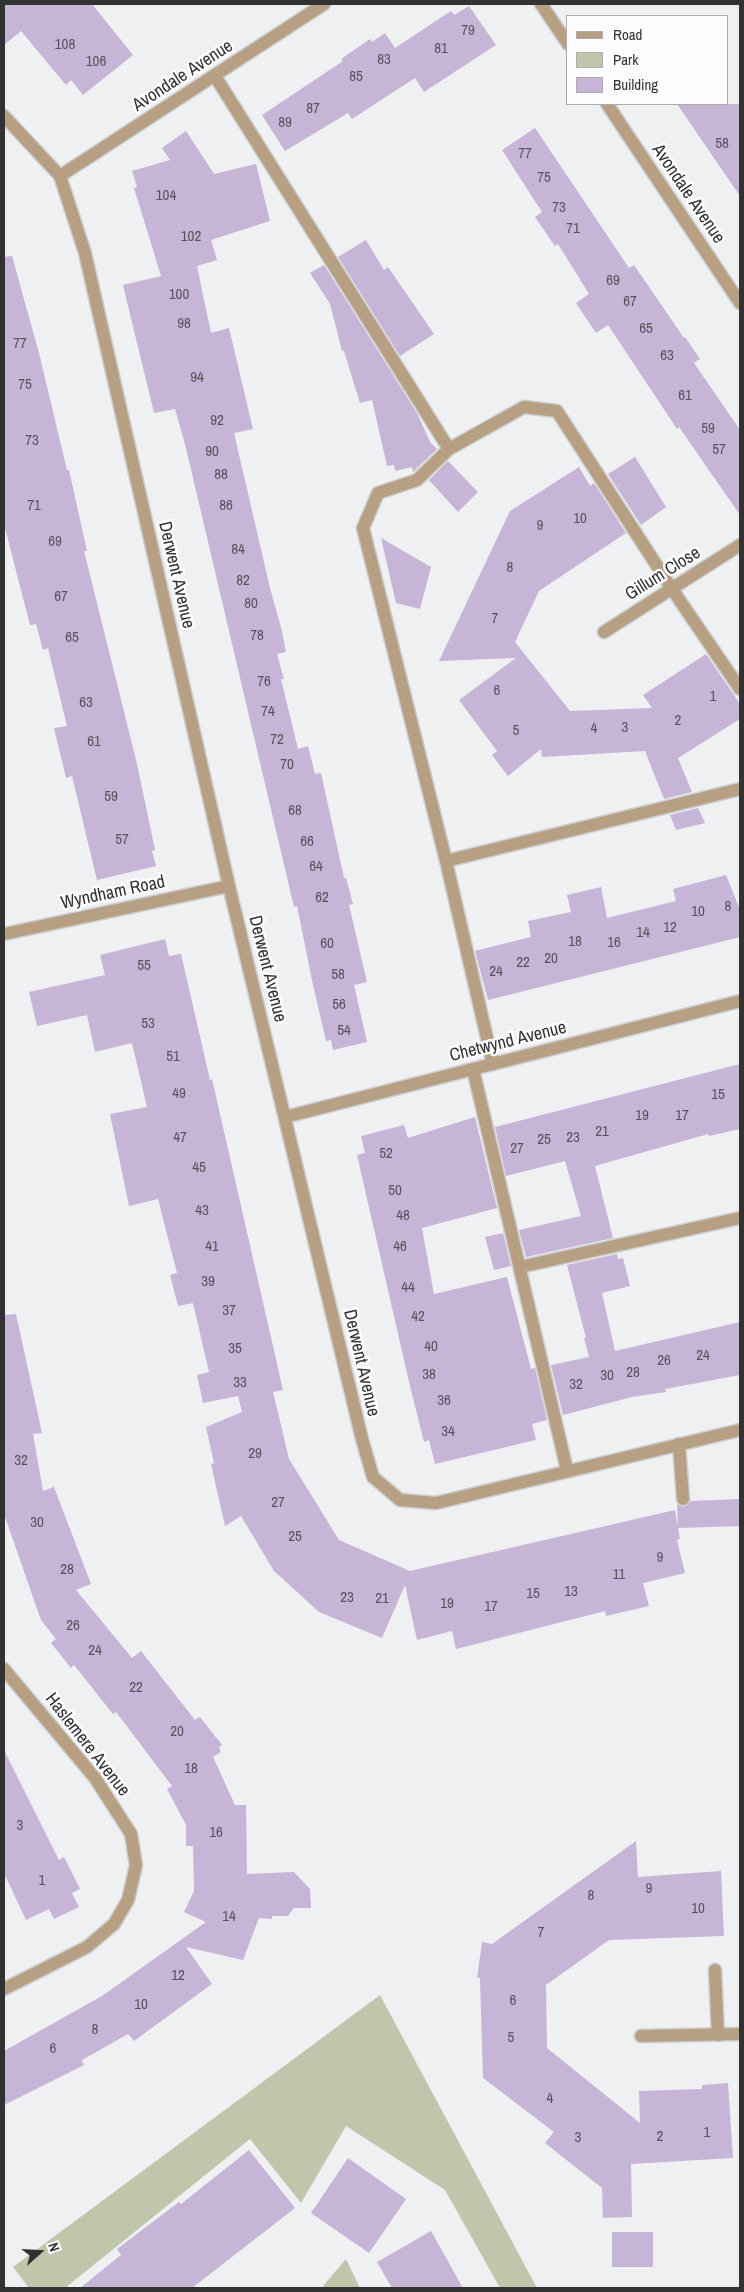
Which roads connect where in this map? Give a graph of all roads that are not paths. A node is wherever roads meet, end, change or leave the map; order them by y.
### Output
1 (324, 4) edge
2 (541, 4) edge
3 (566, 41) edge
4 (215, 76) junction
5 (608, 105) edge
6 (4, 116) edge
7 (60, 176) junction
8 (740, 304) edge
9 (449, 449) junction
10 (740, 546) edge
11 (672, 589) junction
12 (604, 632) dead end
13 (740, 689) edge
14 (740, 788) edge
15 (446, 861) junction
16 (229, 886) junction
17 (4, 934) edge
18 (740, 1001) edge
19 (493, 1064) junction
20 (473, 1069) junction
21 (285, 1117) junction
22 (740, 1218) edge
23 (520, 1267) junction
24 (740, 1430) edge
25 (679, 1444) junction
26 (567, 1470) junction
27 (683, 1499) dead end
28 (4, 1669) edge
29 (715, 1970) dead end
30 (4, 1989) edge
31 (740, 2034) edge
32 (718, 2035) junction
33 (641, 2036) dead end

1 - 4 street, Avondale Avenue
2 - 3 street
4 - 7 street, Avondale Avenue
4 - 9 street
5 - 8 street, Avondale Avenue
6 - 7 street, Derwent Avenue
7 - 16 street, Derwent Avenue
9 - 11 street
9 - 15 street
10 - 11 street, Gillum Close
11 - 12 street, Gillum Close
11 - 13 street
14 - 15 street
15 - 19 street
16 - 17 street, Wyndham Road
16 - 21 street, Derwent Avenue
18 - 19 street, Chetwynd Avenue
19 - 20 street, Chetwynd Avenue
20 - 21 street, Chetwynd Avenue
20 - 23 street
21 - 26 street, Derwent Avenue
22 - 23 street
23 - 26 street
24 - 25 street, Derwent Avenue
25 - 26 street, Derwent Avenue
25 - 27 street
28 - 30 street, Haslemere Avenue
29 - 32 street
31 - 32 street
32 - 33 street

